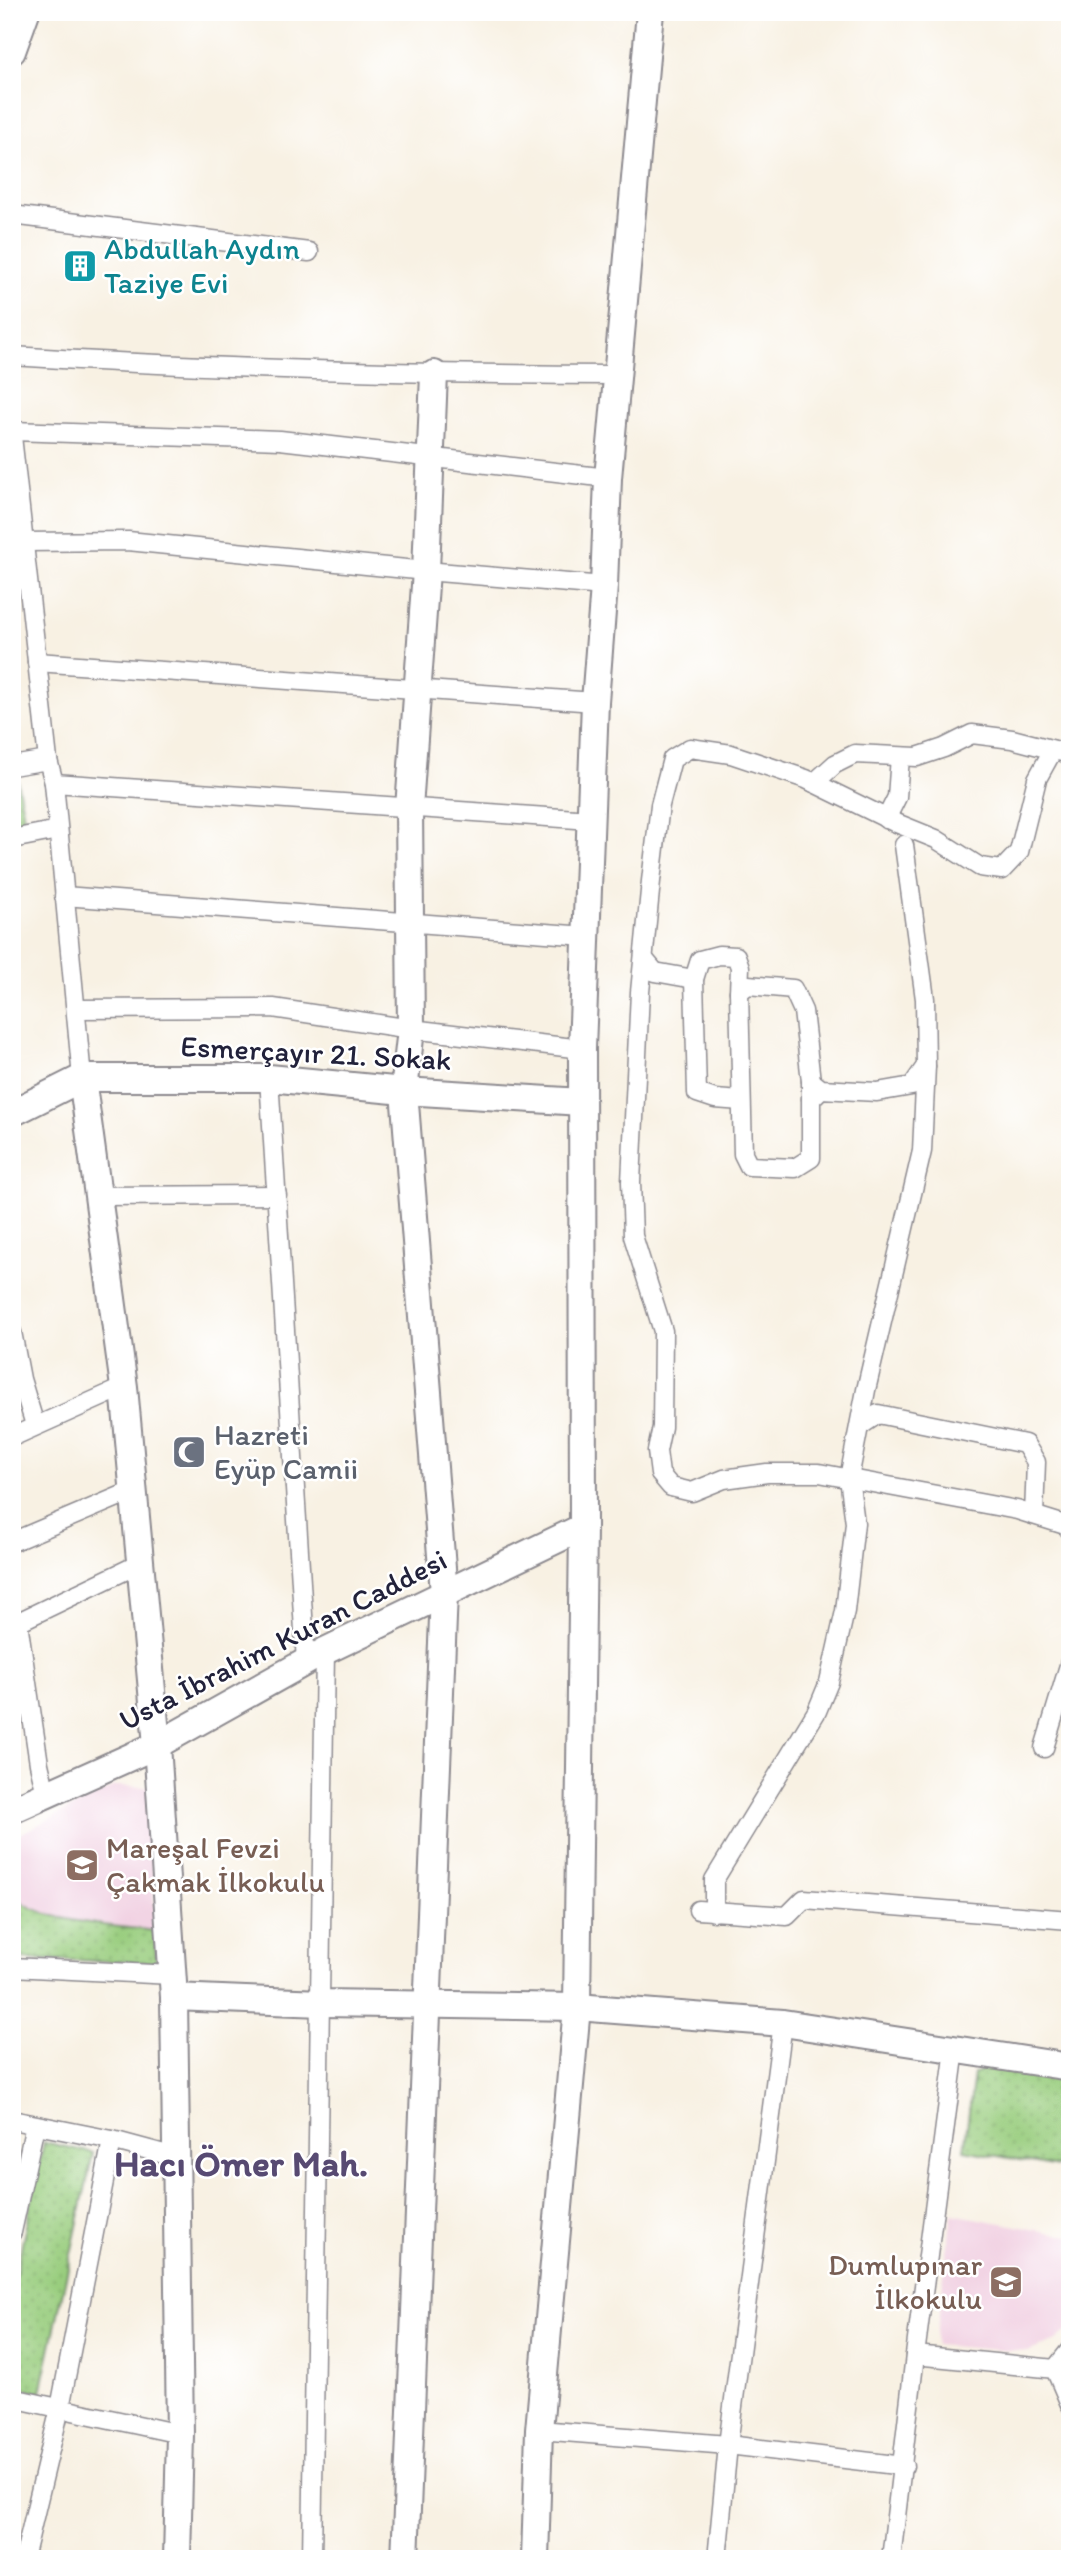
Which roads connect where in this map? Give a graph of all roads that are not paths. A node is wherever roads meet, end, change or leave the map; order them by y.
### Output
1 (26, 12) edge
2 (650, 12) edge
3 (12, 51) edge
4 (12, 215) edge
5 (309, 252) dead end
6 (12, 356) edge
7 (434, 374) junction
8 (617, 375) junction
9 (12, 433) edge
10 (430, 456) junction
11 (608, 478) junction
12 (24, 542) junction
13 (426, 571) junction
14 (604, 586) junction
15 (37, 662) junction
16 (418, 691) junction
17 (595, 702) junction
18 (1061, 752) edge
19 (900, 757) junction
20 (48, 760) junction
21 (12, 766) edge
22 (54, 783) junction
23 (814, 783) junction
24 (409, 808) junction
25 (591, 820) junction
26 (890, 820) junction
27 (58, 830) junction
28 (920, 832) junction
29 (12, 839) edge
30 (904, 845) junction
31 (64, 897) junction
32 (410, 923) junction
33 (586, 936) junction
34 (650, 966) junction
35 (692, 978) junction
36 (743, 988) junction
37 (76, 1009) junction
38 (411, 1029) junction
39 (582, 1049) junction
40 (269, 1077) junction
41 (82, 1078) junction
42 (814, 1090) junction
43 (404, 1091) junction
44 (918, 1091) junction
45 (741, 1101) junction
46 (582, 1102) junction
47 (12, 1113) edge
48 (277, 1195) junction
49 (97, 1196) junction
50 (12, 1332) edge
51 (124, 1387) junction
52 (866, 1390) junction
53 (878, 1414) junction
54 (35, 1425) junction
55 (860, 1426) junction
56 (12, 1437) edge
57 (849, 1478) junction
58 (132, 1491) junction
59 (1034, 1516) junction
60 (583, 1527) junction
61 (1070, 1530) edge
62 (12, 1542) edge
63 (141, 1563) junction
64 (444, 1593) junction
65 (15, 1624) edge
66 (316, 1656) junction
67 (1070, 1662) edge
68 (157, 1745) junction
69 (1044, 1748) dead end
70 (46, 1794) junction
71 (12, 1810) edge
72 (1070, 1920) edge
73 (12, 1967) edge
74 (173, 1986) junction
75 (322, 2003) junction
76 (429, 2005) junction
77 (577, 2007) junction
78 (783, 2023) junction
79 (955, 2049) junction
80 (1070, 2067) edge
81 (12, 2120) edge
82 (35, 2125) junction
83 (112, 2140) junction
84 (175, 2157) junction
85 (12, 2232) edge
86 (1070, 2350) edge
87 (915, 2355) junction
88 (1055, 2369) junction
89 (12, 2398) edge
90 (1070, 2404) edge
91 (60, 2408) junction
92 (539, 2430) junction
93 (180, 2434) junction
94 (728, 2445) junction
95 (904, 2466) junction
96 (21, 2546) edge
97 (177, 2559) edge
98 (312, 2559) edge
99 (405, 2559) edge
100 (535, 2559) edge
101 (717, 2559) edge
102 (891, 2559) edge

1 - 3 street
2 - 8 street
4 - 5 street
6 - 7 street
7 - 8 street
7 - 10 street
8 - 11 street
9 - 10 street
9 - 12 street
10 - 11 street
10 - 13 street
11 - 14 street
12 - 13 street
12 - 15 street
13 - 14 street
13 - 16 street
14 - 17 street
15 - 16 street
15 - 20 street
16 - 17 street
16 - 24 street
17 - 25 street
18 - 19 street
18 - 28 street
19 - 23 street
19 - 26 street
20 - 21 street
20 - 22 street
22 - 24 street
22 - 27 street
23 - 26 street
23 - 34 street
24 - 25 street
24 - 32 street
25 - 33 street
26 - 28 street
26 - 30 street
27 - 29 street
27 - 31 street
28 - 30 street
30 - 44 street
31 - 32 street
31 - 37 street
32 - 33 street
32 - 38 street
33 - 39 street
34 - 35 street
34 - 57 street
35 - 36 street
35 - 45 street
36 - 42 street
36 - 45 street
37 - 38 street
37 - 41 street
38 - 39 street
38 - 43 street
39 - 46 street
40 - 41 street, Esmerçayır 21. Sokak
40 - 43 street, Esmerçayır 21. Sokak
40 - 48 street
41 - 47 street, Esmerçayır 21. Sokak
41 - 49 street
42 - 44 street
42 - 45 street
43 - 46 street, Esmerçayır 21. Sokak
43 - 64 street
44 - 52 street
46 - 60 street
48 - 49 street
48 - 66 street
49 - 51 street
50 - 54 street
51 - 54 street
51 - 58 street
52 - 53 street
52 - 55 street
53 - 55 street
53 - 59 street
54 - 56 street
55 - 57 street
57 - 59 street
57 - 72 street
58 - 62 street
58 - 63 street
59 - 61 street
60 - 64 street, Usta İbrahim Kuran Caddesi
60 - 77 street
63 - 65 street
63 - 68 street
64 - 66 street, Usta İbrahim Kuran Caddesi
64 - 76 street
65 - 70 street
66 - 68 street, Usta İbrahim Kuran Caddesi
66 - 75 street
67 - 69 street
68 - 70 street, Usta İbrahim Kuran Caddesi
68 - 74 street
70 - 71 street, Usta İbrahim Kuran Caddesi
73 - 74 street
74 - 75 street
74 - 84 street
75 - 76 street
75 - 98 street
76 - 77 street
76 - 99 street
77 - 78 street
77 - 92 street
78 - 79 street
78 - 94 street
79 - 80 street
79 - 87 street
81 - 82 street
82 - 83 street
82 - 85 street
83 - 84 street
83 - 91 street
84 - 93 street
86 - 88 street
87 - 88 street
87 - 95 street
88 - 90 street
89 - 91 street
91 - 93 street
91 - 96 street
92 - 94 street
92 - 100 street
93 - 97 street
94 - 95 street
94 - 101 street
95 - 102 street

